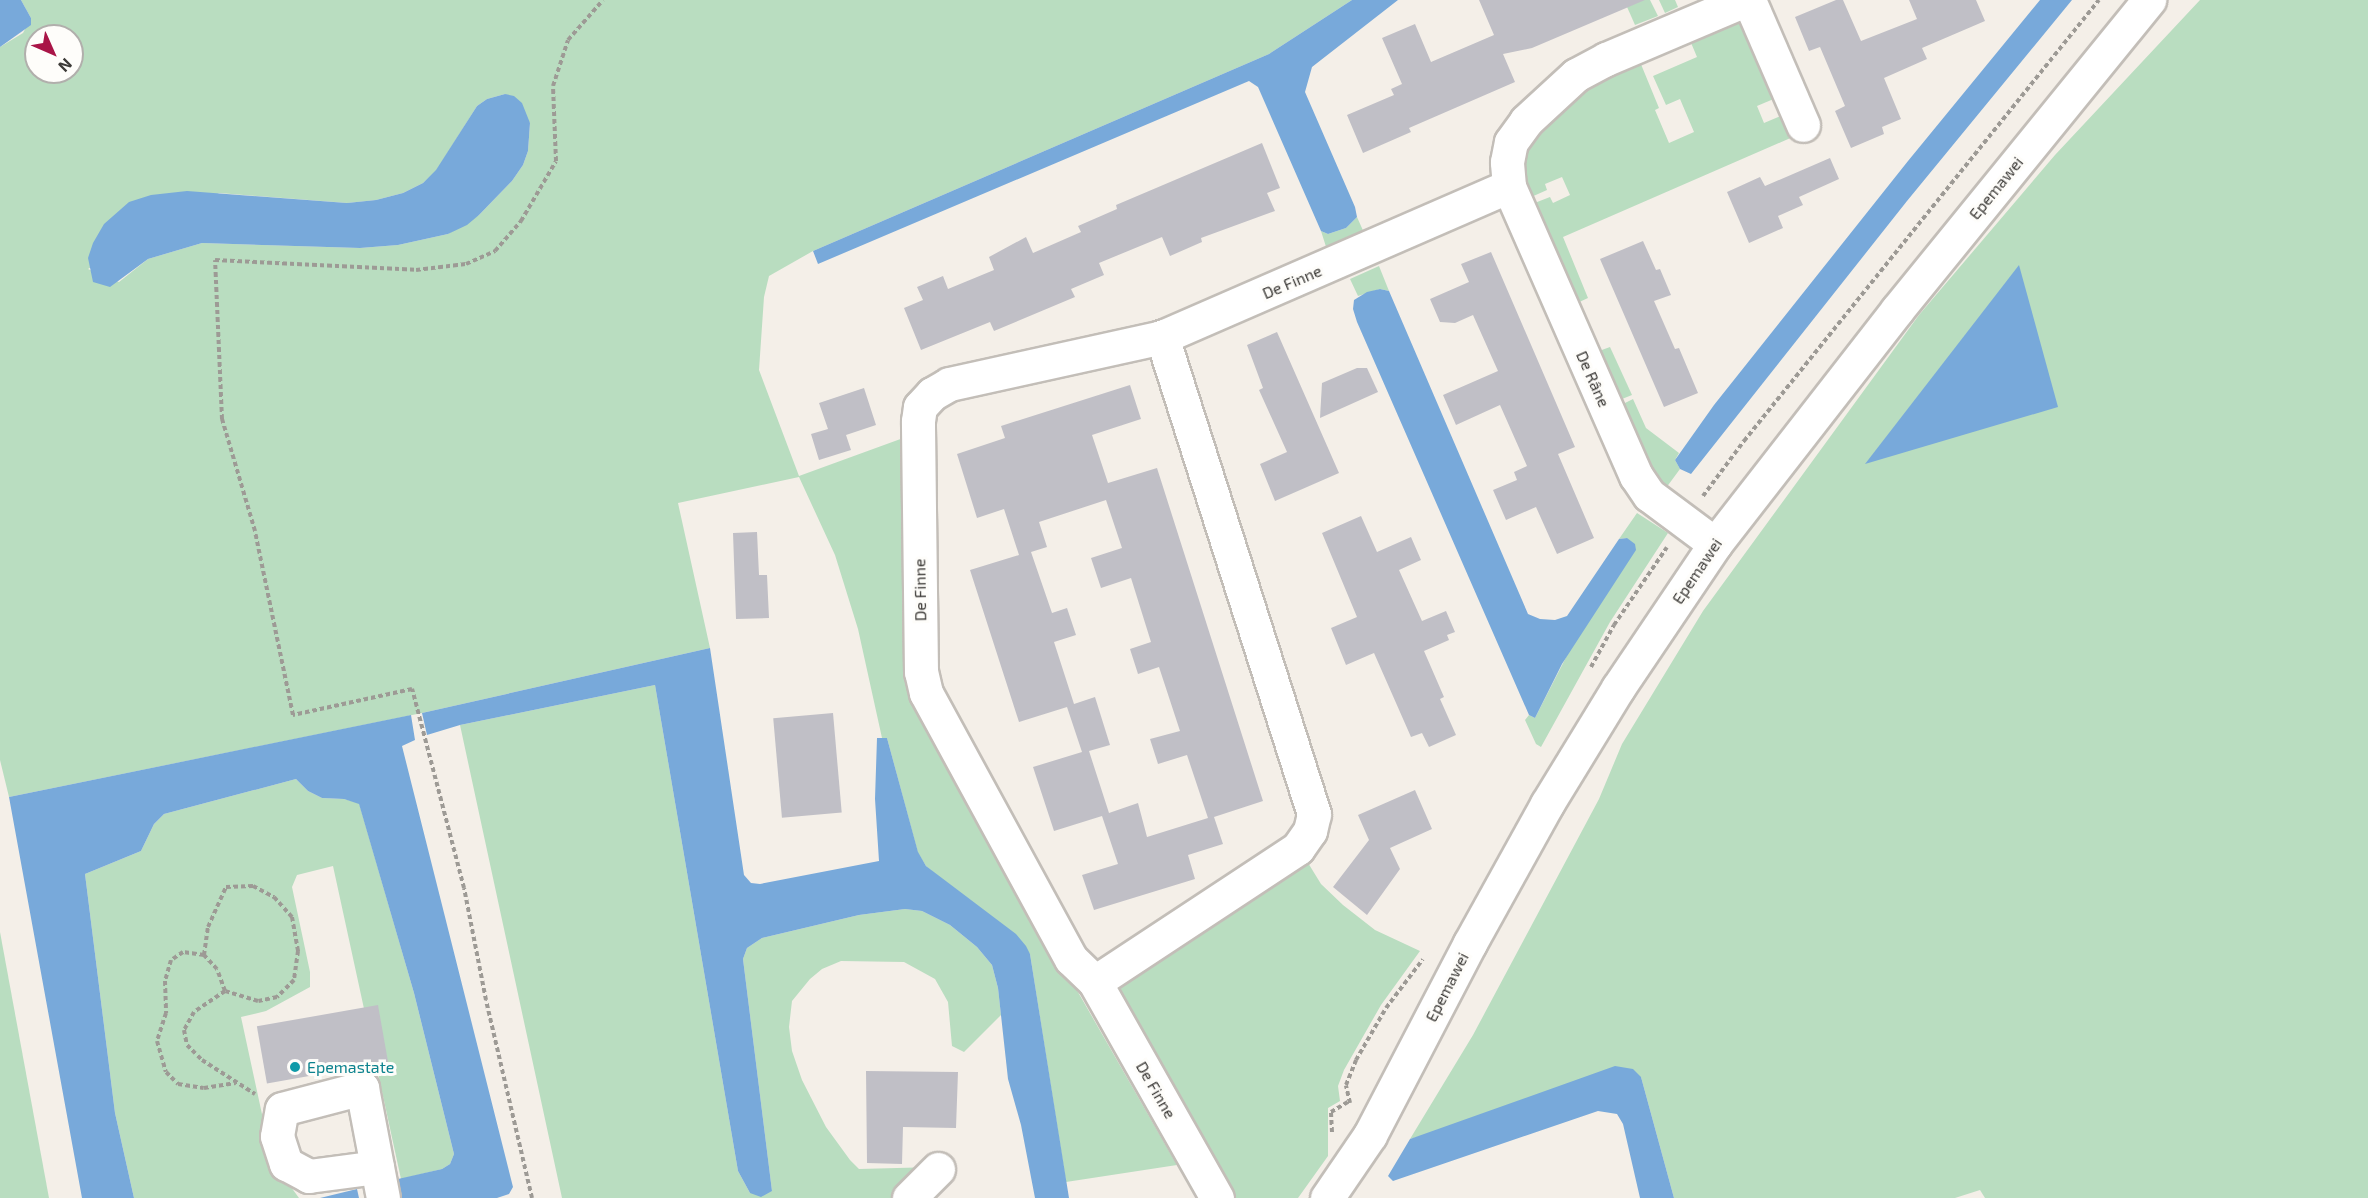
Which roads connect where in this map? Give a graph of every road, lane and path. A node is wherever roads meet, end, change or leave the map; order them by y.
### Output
1 (603, 0) edge
2 (1747, 0) edge
3 (2150, 0) edge
4 (1803, 125) dead end
5 (1509, 186) junction
6 (1162, 336) junction
7 (1716, 544) junction
8 (204, 955) junction
9 (1095, 982) junction
10 (225, 991) junction
11 (236, 1083) junction
12 (282, 1109) junction
13 (938, 1169) dead end
14 (380, 1183) edge
15 (532, 1198) edge
16 (909, 1198) edge
17 (1217, 1198) edge
18 (1327, 1198) edge

1 - 15 path
2 - 4 street, De Râne
2 - 5 street, De Râne
3 - 7 street, Epemawei
5 - 6 street, De Finne
5 - 7 street, De Râne
6 - 9 street
6 - 9 street, De Finne
7 - 18 street, Epemawei
8 - 10 path
8 - 10 path
8 - 11 path
9 - 17 street, De Finne
10 - 11 path
11 - 12 path
12 - 14 street
12 - 14 street
13 - 16 street

